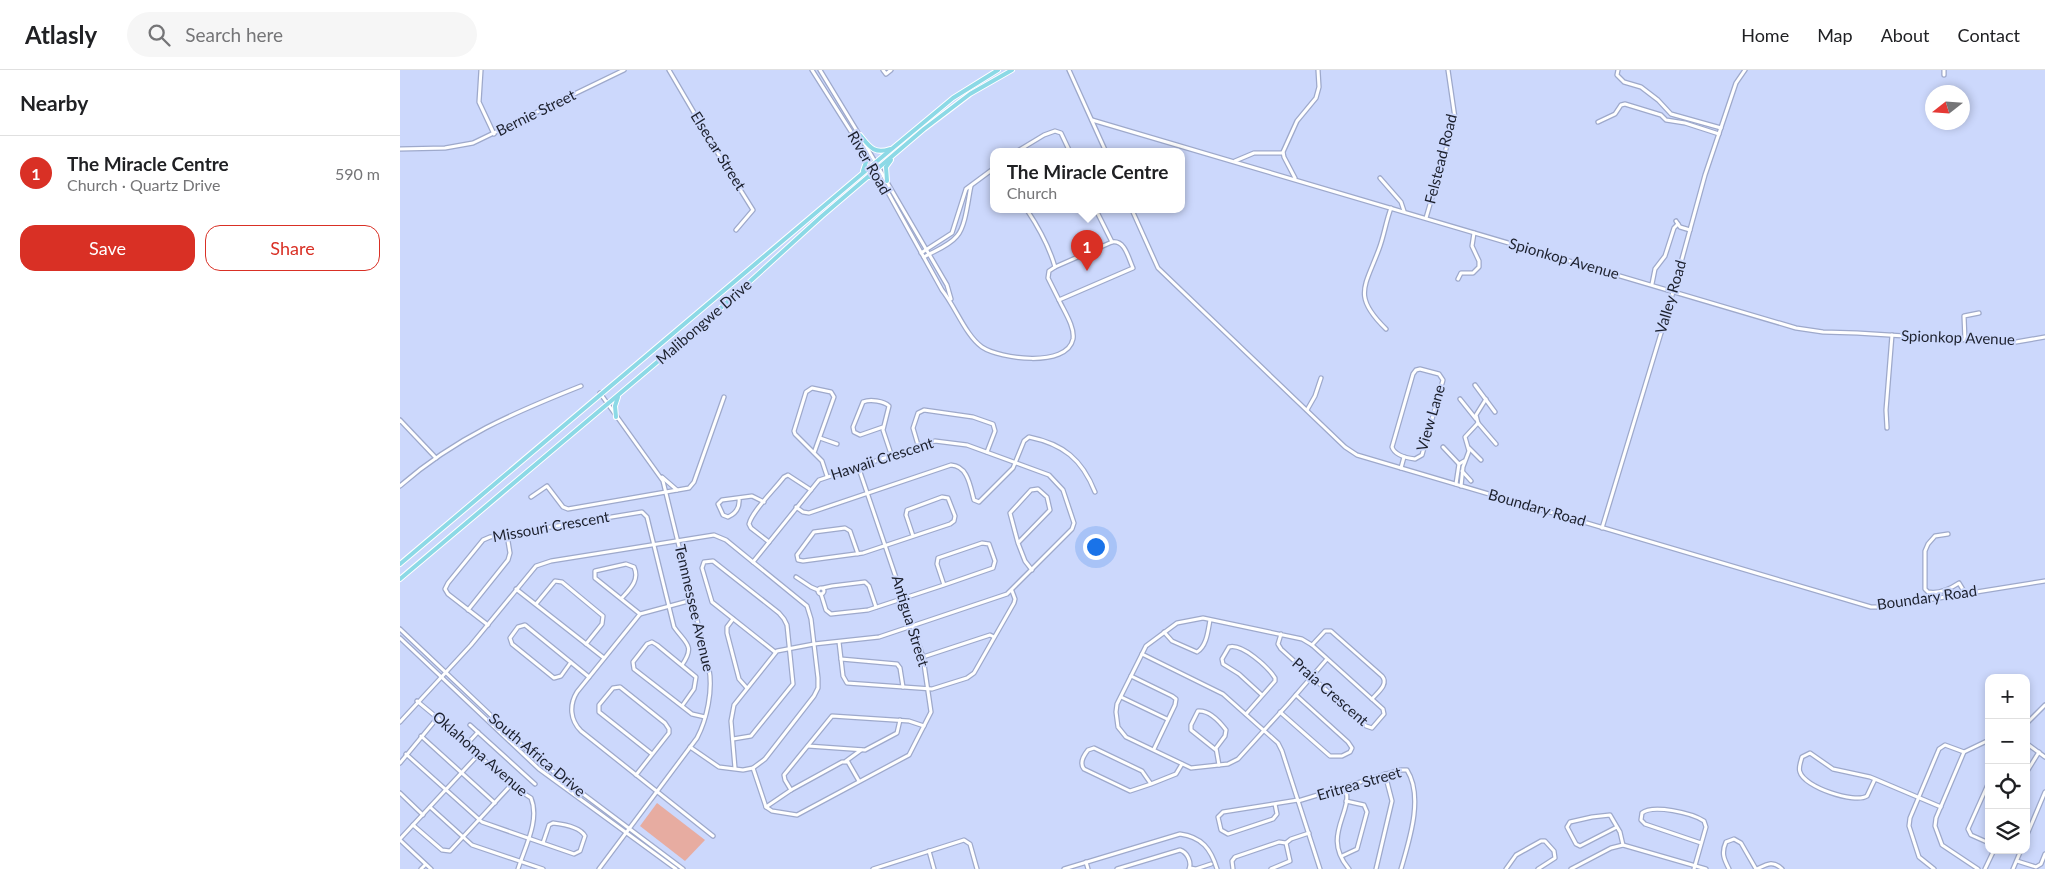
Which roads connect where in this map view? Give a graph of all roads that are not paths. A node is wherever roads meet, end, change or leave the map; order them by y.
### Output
1 (481, 70) edge
2 (624, 70) edge
3 (669, 70) edge
4 (812, 70) edge
5 (820, 70) edge
6 (883, 70) edge
7 (891, 70) edge
8 (998, 70) edge
9 (1012, 70) edge
10 (1069, 70) edge
11 (1318, 70) edge
12 (1448, 70) edge
13 (1618, 70) edge
14 (1745, 70) edge
15 (1944, 70) edge
16 (1944, 75) dead end
17 (1092, 120) junction
18 (1598, 122) dead end
19 (1720, 128) junction
20 (494, 134) junction
21 (1719, 134) junction
22 (860, 135) junction
23 (892, 148) junction
24 (1022, 148) edge
25 (1068, 148) edge
26 (1104, 148) edge
27 (400, 150) edge
28 (864, 152) junction
29 (896, 153) junction
30 (1283, 153) junction
31 (1234, 161) junction
32 (874, 163) junction
33 (878, 169) junction
34 (990, 171) edge
35 (860, 175) junction
36 (868, 178) junction
37 (879, 178) junction
38 (1380, 178) dead end
39 (1295, 179) junction
40 (887, 181) junction
41 (972, 186) junction
42 (1391, 208) junction
43 (1404, 212) junction
44 (1029, 213) edge
45 (1098, 213) edge
46 (1133, 213) edge
47 (1426, 218) junction
48 (736, 230) dead end
49 (1690, 230) junction
50 (1474, 233) junction
51 (1112, 242) junction
52 (926, 250) junction
53 (921, 253) junction
54 (929, 254) junction
55 (924, 257) junction
56 (1055, 267) junction
57 (1458, 279) dead end
58 (1652, 284) junction
59 (1673, 290) junction
60 (1058, 300) junction
61 (952, 302) junction
62 (1979, 313) dead end
63 (1386, 329) dead end
64 (1892, 335) junction
65 (2045, 337) edge
66 (1965, 340) junction
67 (1321, 378) dead end
68 (1475, 384) dead end
69 (581, 386) dead end
70 (600, 394) junction
71 (619, 394) junction
72 (724, 396) dead end
73 (1460, 399) dead end
74 (1486, 400) junction
75 (607, 404) junction
76 (1307, 410) junction
77 (1495, 412) dead end
78 (616, 417) junction
79 (400, 420) edge
80 (1477, 421) junction
81 (883, 428) junction
82 (1888, 428) dead end
83 (820, 438) junction
84 (837, 444) dead end
85 (1496, 444) dead end
86 (918, 445) junction
87 (1443, 447) dead end
88 (1469, 448) junction
89 (987, 452) junction
90 (814, 453) junction
91 (891, 454) junction
92 (1404, 457) junction
93 (436, 458) junction
94 (1465, 460) junction
95 (1481, 460) dead end
96 (1016, 463) junction
97 (1459, 464) junction
98 (858, 466) junction
99 (1401, 468) junction
100 (1461, 471) junction
101 (827, 476) junction
102 (661, 477) junction
103 (1471, 481) dead end
104 (1456, 484) junction
105 (400, 486) edge
106 (1461, 486) junction
107 (678, 490) junction
108 (811, 490) junction
109 (666, 492) junction
110 (1094, 492) dead end
111 (868, 493) junction
112 (531, 497) dead end
113 (739, 498) junction
114 (764, 502) junction
115 (796, 507) junction
116 (1602, 528) junction
117 (1948, 534) dead end
118 (507, 535) junction
119 (913, 536) junction
120 (678, 540) junction
121 (769, 542) junction
122 (1018, 543) junction
123 (653, 544) junction
124 (886, 546) junction
125 (858, 554) junction
126 (753, 562) junction
127 (400, 564) edge
128 (1032, 570) junction
129 (796, 576) dead end
130 (400, 579) edge
131 (2045, 581) edge
132 (944, 585) junction
133 (823, 588) junction
134 (516, 589) junction
135 (818, 590) junction
136 (1012, 591) junction
137 (1965, 593) junction
138 (822, 594) junction
139 (621, 599) junction
140 (904, 599) junction
141 (692, 600) junction
142 (536, 604) junction
143 (668, 606) junction
144 (876, 607) junction
145 (468, 610) junction
146 (640, 614) junction
147 (733, 619) junction
148 (1210, 620) junction
149 (488, 625) junction
150 (913, 626) junction
151 (400, 629) edge
152 (1164, 632) junction
153 (1281, 634) junction
154 (994, 636) junction
155 (400, 638) edge
156 (839, 642) junction
157 (586, 644) junction
158 (814, 644) junction
159 (1312, 645) junction
160 (790, 648) junction
161 (775, 652) junction
162 (1142, 654) junction
163 (923, 657) junction
164 (604, 658) junction
165 (841, 659) junction
166 (1327, 659) junction
167 (571, 662) junction
168 (682, 665) junction
169 (443, 675) junction
170 (1131, 676) junction
171 (589, 677) junction
172 (1312, 677) junction
173 (747, 688) junction
174 (903, 688) junction
175 (929, 688) junction
176 (1262, 695) junction
177 (1296, 695) junction
178 (1121, 697) junction
179 (1372, 699) junction
180 (417, 701) junction
181 (2045, 705) edge
182 (682, 706) junction
183 (1280, 712) junction
184 (1246, 714) junction
185 (438, 717) junction
186 (704, 717) junction
187 (900, 720) junction
188 (1167, 720) junction
189 (2030, 720) edge
190 (400, 722) edge
191 (470, 725) dead end
192 (924, 726) junction
193 (1264, 730) junction
194 (478, 732) junction
195 (420, 736) junction
196 (732, 739) junction
197 (1985, 742) edge
198 (467, 744) junction
199 (807, 746) junction
200 (2030, 746) edge
201 (690, 747) junction
202 (862, 750) junction
203 (1154, 750) junction
204 (1216, 750) junction
205 (1964, 752) junction
206 (2038, 752) junction
207 (406, 754) junction
208 (652, 754) junction
209 (478, 755) junction
210 (2045, 757) edge
211 (845, 761) junction
212 (400, 763) edge
213 (1182, 764) junction
214 (1219, 765) junction
215 (2030, 766) edge
216 (735, 768) junction
217 (753, 768) junction
218 (461, 773) junction
219 (1385, 774) junction
220 (636, 775) junction
221 (1875, 779) junction
222 (859, 781) junction
223 (535, 784) dead end
224 (1151, 784) junction
225 (511, 785) junction
226 (1345, 787) junction
227 (446, 789) junction
228 (791, 790) junction
229 (656, 791) junction
230 (1985, 791) edge
231 (400, 792) edge
232 (2045, 792) edge
233 (1919, 797) junction
234 (1298, 801) junction
235 (1346, 801) junction
236 (495, 803) junction
237 (1275, 804) junction
238 (430, 807) junction
239 (766, 807) junction
240 (1941, 807) junction
241 (423, 815) junction
242 (479, 821) junction
243 (413, 825) junction
244 (1617, 827) junction
245 (2030, 828) edge
246 (630, 829) junction
247 (627, 833) junction
248 (1309, 833) junction
249 (713, 836) dead end
250 (463, 837) junction
251 (528, 839) junction
252 (400, 840) edge
253 (1985, 841) edge
254 (543, 843) junction
255 (1286, 843) junction
256 (1701, 843) junction
257 (1623, 845) junction
258 (929, 851) junction
259 (1992, 854) edge
260 (2019, 854) edge
261 (2045, 854) edge
262 (1342, 856) junction
263 (2017, 860) junction
264 (520, 861) junction
265 (1086, 862) junction
266 (1211, 864) dead end
267 (425, 865) junction
268 (1695, 867) edge
269 (535, 868) edge
270 (421, 869) edge
271 (430, 869) edge
272 (518, 869) edge
273 (543, 869) edge
274 (599, 869) edge
275 (676, 869) edge
276 (683, 869) edge
277 (873, 869) edge
278 (934, 869) edge
279 (977, 869) edge
280 (1064, 869) edge
281 (1088, 869) edge
282 (1117, 869) edge
283 (1189, 869) edge
284 (1217, 869) edge
285 (1233, 869) edge
286 (1271, 869) edge
287 (1320, 869) edge
288 (1348, 869) edge
289 (1376, 869) edge
290 (1401, 869) edge
291 (1506, 869) edge
292 (1538, 869) edge
293 (1571, 869) edge
294 (1706, 869) edge
295 (1729, 869) edge
296 (1756, 869) edge
297 (1782, 869) edge
298 (1934, 869) edge
299 (1978, 869) edge
300 (1985, 869) edge
301 (2013, 869) edge

1 - 20 street
2 - 20 street, Bernie Street
3 - 48 street, Elsecar Street
4 - 28 street, River Road
5 - 22 street, River Road
6 - 7 street
8 - 23 main road, Malibongwe Drive
9 - 29 main road, Malibongwe Drive
10 - 17 street
11 - 30 street
12 - 47 street, Felstead Road
13 - 19 street
14 - 19 street, Valley Road
15 - 16 street
17 - 26 street
17 - 31 street, Spionkop Avenue
18 - 21 street
19 - 21 street, Valley Road
20 - 27 street, Bernie Street
21 - 49 street, Valley Road
22 - 23 main road
22 - 32 street, River Road
23 - 32 main road, Malibongwe Drive
24 - 25 street
28 - 32 street, River Road
28 - 35 main road
29 - 33 main road, Malibongwe Drive
29 - 40 main road
30 - 31 street
30 - 39 street
31 - 39 street, Spionkop Avenue
32 - 33 street, River Road
32 - 35 main road, Malibongwe Drive
33 - 36 main road, Malibongwe Drive
33 - 37 street, River Road
33 - 40 street, River Road
34 - 41 street
35 - 70 main road, Malibongwe Drive
36 - 37 main road
36 - 71 main road, Malibongwe Drive
37 - 53 street, River Road
38 - 43 street
39 - 42 street, Spionkop Avenue
40 - 52 street, River Road
41 - 52 street
41 - 54 street
42 - 43 street, Spionkop Avenue
42 - 63 street
43 - 47 street, Spionkop Avenue
44 - 56 street
45 - 51 street
46 - 76 street, Boundary Road
47 - 50 street, Spionkop Avenue
49 - 58 street
49 - 59 street, Valley Road
50 - 57 street
50 - 58 street, Spionkop Avenue
51 - 56 street
51 - 60 street
52 - 53 street
52 - 54 street, River Road
53 - 55 street, River Road
54 - 55 street
54 - 61 street, River Road
55 - 61 street, River Road
56 - 60 street
58 - 59 street, Spionkop Avenue
59 - 64 street, Spionkop Avenue
59 - 116 street, Valley Road
60 - 61 street
62 - 66 street
64 - 66 street, Spionkop Avenue
64 - 82 street
65 - 66 street, Spionkop Avenue
67 - 76 street
68 - 74 street
69 - 93 street
70 - 75 street, Tennnessee Avenue
70 - 127 main road, Malibongwe Drive
71 - 75 main road, Malibongwe Drive
71 - 78 main road
72 - 107 street
73 - 80 street
74 - 77 street
74 - 80 street
75 - 78 street, Tennnessee Avenue
75 - 130 main road, Malibongwe Drive
76 - 99 street, Boundary Road
78 - 102 street, Tennnessee Avenue
79 - 93 street
80 - 85 street
80 - 88 street
81 - 81 street
81 - 91 street
83 - 84 street
83 - 90 street
83 - 90 street
86 - 89 street, Hawaii Crescent
86 - 89 street
86 - 91 street, Hawaii Crescent
87 - 97 street
88 - 94 street
88 - 95 street
89 - 96 street, Hawaii Crescent
90 - 101 street
91 - 98 street, Hawaii Crescent
92 - 92 street, View Lane
92 - 99 street, View Lane
93 - 105 street
94 - 97 street
94 - 100 street
96 - 110 street
96 - 111 street
96 - 128 street, Hawaii Crescent
97 - 100 street
98 - 101 street, Hawaii Crescent
98 - 111 street, Antigua Street
99 - 104 street, Boundary Road
100 - 103 street
100 - 104 street
100 - 106 street
101 - 108 street, Hawaii Crescent
102 - 107 street
102 - 109 street, Tennnessee Avenue
104 - 106 street, Boundary Road
106 - 116 street, Boundary Road
107 - 109 street
108 - 114 street
108 - 115 street, Hawaii Crescent
109 - 112 street
109 - 120 street, Tennnessee Avenue
111 - 115 street
111 - 124 street, Antigua Street
113 - 113 street
113 - 114 street
114 - 121 street
115 - 121 street, Hawaii Crescent
116 - 137 street, Boundary Road
117 - 137 street
118 - 123 street, Missouri Crescent
118 - 145 street
118 - 145 street, Missouri Crescent
119 - 119 street
119 - 124 street
120 - 123 street
120 - 126 street
120 - 141 street, Tennnessee Avenue
121 - 126 street, Hawaii Crescent
122 - 122 street
122 - 128 street
123 - 134 street
123 - 143 street, Missouri Crescent
124 - 125 street
124 - 140 street, Antigua Street
125 - 125 street
126 - 158 street
128 - 136 street, Hawaii Crescent
129 - 135 street
131 - 137 street, Boundary Road
132 - 132 street
132 - 140 street
133 - 135 street
133 - 138 street
133 - 144 street
134 - 142 street
134 - 149 street
135 - 138 street
136 - 150 street, Hawaii Crescent
136 - 154 street
138 - 144 street
139 - 139 street
139 - 146 street
140 - 144 street
140 - 150 street, Antigua Street
141 - 143 street
141 - 186 street, Tennnessee Avenue
142 - 157 street
142 - 157 street
143 - 146 street
143 - 168 street, Missouri Crescent
145 - 149 street, Missouri Crescent
146 - 164 street
147 - 160 street
147 - 161 street
147 - 173 street
148 - 152 street
148 - 152 street
148 - 153 street
149 - 169 street
150 - 156 street, Hawaii Crescent
150 - 163 street, Antigua Street
151 - 169 street, South Africa Drive
152 - 162 street
153 - 159 street
153 - 172 street, Praia Crescent
154 - 163 street
154 - 175 street
155 - 169 street, South Africa Drive
156 - 158 street, Hawaii Crescent
156 - 165 street
157 - 164 street
158 - 160 street, Hawaii Crescent
158 - 217 street
159 - 166 street
159 - 179 street
160 - 161 street, Hawaii Crescent
160 - 196 street
161 - 173 street
162 - 170 street
162 - 184 street
163 - 175 street, Antigua Street
164 - 171 street
165 - 174 street
165 - 174 street
166 - 172 street
166 - 179 street
167 - 167 street
167 - 171 street
168 - 182 street
168 - 182 street
169 - 180 street
169 - 246 street, South Africa Drive
169 - 247 street, South Africa Drive
170 - 178 street
170 - 188 street
171 - 220 street
172 - 177 street
172 - 179 street, Praia Crescent
173 - 196 street
174 - 175 street
175 - 192 street, Antigua Street
176 - 176 street
176 - 184 street
177 - 183 street
177 - 183 street
178 - 188 street
178 - 203 street
180 - 185 street, Oklahoma Avenue
180 - 190 street
181 - 189 street
182 - 186 street
183 - 193 street
184 - 193 street
185 - 195 street
185 - 198 street, Oklahoma Avenue
186 - 201 street, Tennnessee Avenue
187 - 192 street
187 - 199 street
187 - 202 street
188 - 203 street
191 - 194 street
192 - 222 street, Antigua Street
193 - 214 street
193 - 234 street
194 - 198 street
194 - 223 street
195 - 207 street
195 - 218 street
196 - 216 street
197 - 205 street
198 - 209 street, Oklahoma Avenue
199 - 202 street
199 - 228 street
200 - 206 street
201 - 216 street
201 - 229 street, Tennnessee Avenue
202 - 211 street
203 - 213 street
204 - 204 street
204 - 214 street
205 - 233 street
205 - 240 street
206 - 210 street
206 - 215 street
207 - 212 street
207 - 227 street
208 - 208 street
208 - 220 street
209 - 218 street
209 - 225 street, Oklahoma Avenue
211 - 222 street
211 - 228 street
213 - 214 street
213 - 224 street
216 - 217 street
217 - 239 street
218 - 227 street
218 - 236 street
219 - 226 street, Eritrea Street
219 - 289 street
219 - 290 street, Eritrea Street
220 - 229 street
221 - 221 street
221 - 233 street
222 - 239 street, Antigua Street
224 - 224 street
225 - 236 street
225 - 251 street, Oklahoma Avenue
226 - 234 street, Eritrea Street
226 - 235 street
227 - 238 street
227 - 242 street
228 - 239 street
229 - 246 street, Tennnessee Avenue
229 - 249 street
230 - 253 street
231 - 241 street
232 - 245 street
233 - 240 street
233 - 298 street
234 - 237 street, Eritrea Street
234 - 248 street
235 - 262 street
235 - 262 street
236 - 242 street
237 - 237 street, Eritrea Street
238 - 241 street
238 - 250 street
240 - 299 street
241 - 243 street
242 - 250 street
242 - 251 street
243 - 250 street
243 - 252 street
244 - 244 street
244 - 257 street
246 - 247 street, Tennnessee Avenue
246 - 276 street, South Africa Drive
247 - 274 street, Tennnessee Avenue
247 - 275 street, South Africa Drive
248 - 255 street
248 - 287 street
250 - 264 street
251 - 254 street
251 - 264 street, Oklahoma Avenue
252 - 267 street
254 - 254 street
255 - 285 street
255 - 286 street
256 - 256 street
256 - 268 street
257 - 268 street
257 - 293 street
258 - 277 street
258 - 278 street
258 - 279 street
259 - 300 street
260 - 263 street
261 - 263 street
262 - 288 street
263 - 301 street
264 - 269 street
264 - 272 street, Oklahoma Avenue
265 - 280 street
265 - 281 street
265 - 284 street
266 - 283 street
267 - 270 street
267 - 271 street
268 - 294 street
269 - 273 street
282 - 283 street
291 - 292 street
295 - 296 street
296 - 297 street

